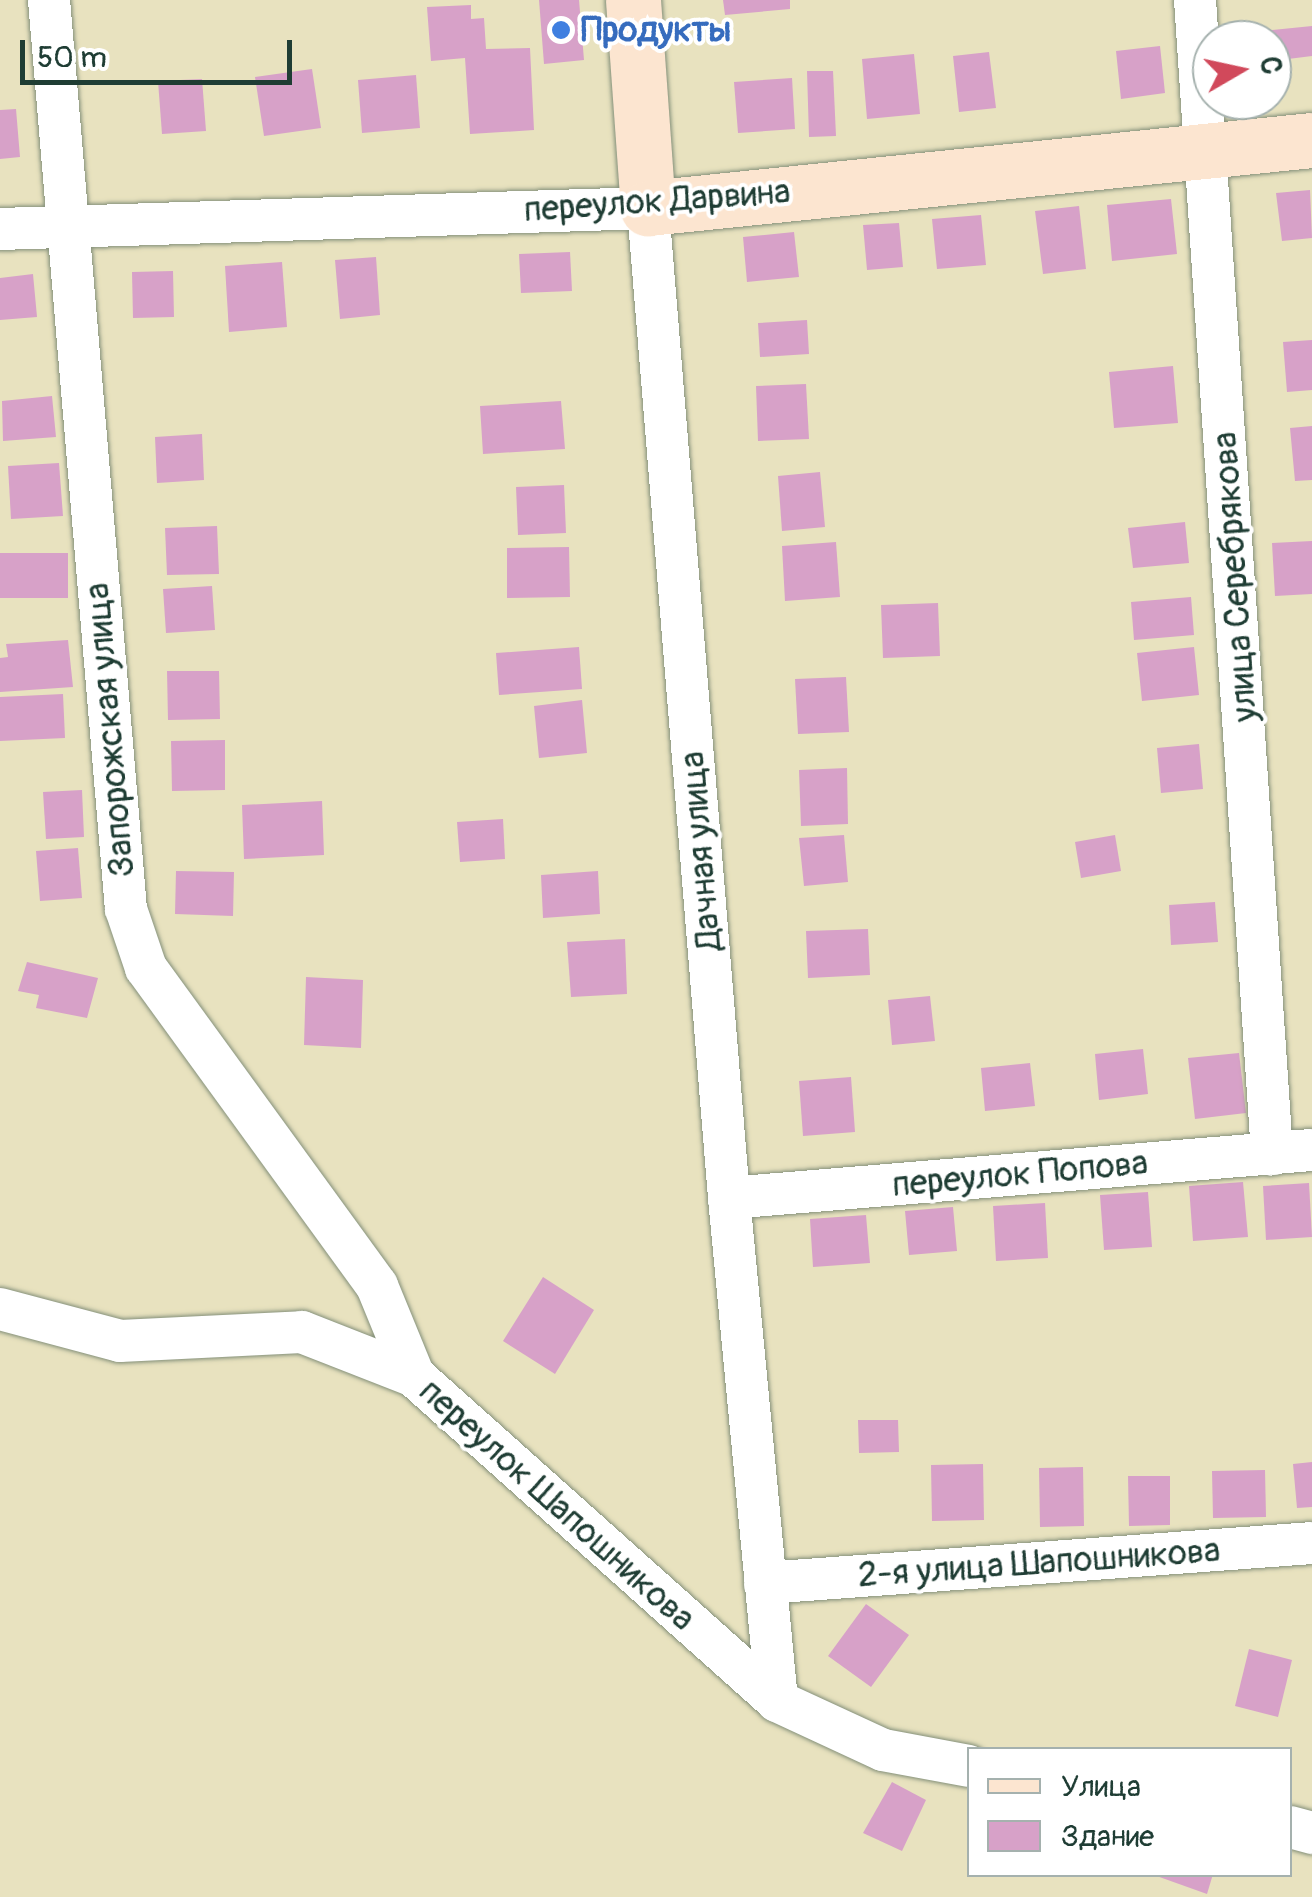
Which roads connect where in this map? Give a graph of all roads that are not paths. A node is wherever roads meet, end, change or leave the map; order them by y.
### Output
1 (50, 0) edge
2 (633, 0) edge
3 (1195, 0) edge
4 (1312, 140) edge
5 (1207, 148) junction
6 (648, 208) junction
7 (66, 224) junction
8 (0, 229) edge
9 (1292, 1152) edge
10 (729, 1198) junction
11 (0, 1309) edge
12 (414, 1376) junction
13 (1312, 1544) edge
14 (765, 1583) junction
15 (777, 1701) junction
16 (967, 1765) edge

1 - 7 street, Запорожская улица
2 - 6 street, Дачная улица
3 - 5 street, улица Серебрякова
4 - 5 street, переулок Дарвина
5 - 6 street, переулок Дарвина
5 - 9 street, улица Серебрякова
6 - 7 street, переулок Дарвина
6 - 10 street, Дачная улица
7 - 8 street, переулок Дарвина
7 - 12 street, Запорожская улица
9 - 10 street, переулок Попова
10 - 14 street, Дачная улица
11 - 12 street, переулок Шапошникова
12 - 15 street, переулок Шапошникова
13 - 14 street, 2-я улица Шапошникова
14 - 15 street, Дачная улица
15 - 16 street, переулок Шапошникова

